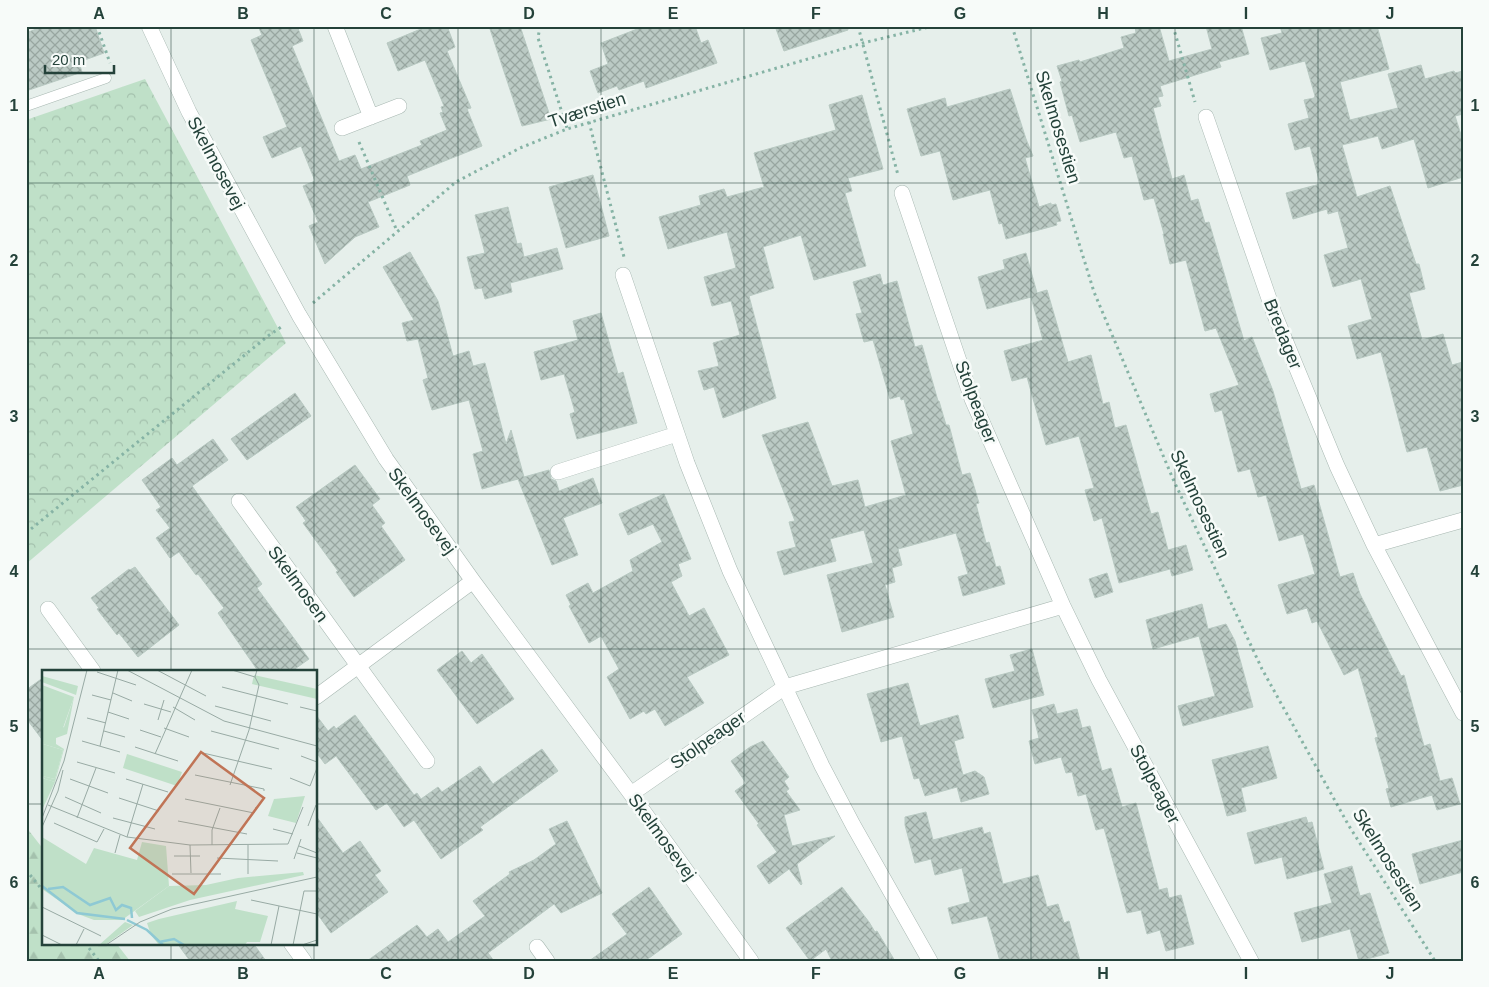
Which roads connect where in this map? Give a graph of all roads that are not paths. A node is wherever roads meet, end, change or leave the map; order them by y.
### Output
1 (149, 26) edge
2 (335, 26) edge
3 (106, 78) road end
4 (26, 106) edge
5 (399, 106) dead end
6 (371, 117) junction
7 (1206, 117) road end
8 (347, 126) road end
9 (902, 193) road end
10 (623, 275) road end
11 (677, 434) junction
12 (558, 472) dead end
13 (239, 501) dead end
14 (1463, 520) edge
15 (1374, 545) junction
16 (473, 581) junction
17 (1063, 606) junction
18 (48, 608) dead end
19 (358, 666) junction
20 (92, 670) edge
21 (785, 687) junction
22 (318, 696) edge
23 (1463, 713) edge
24 (427, 760) dead end
25 (631, 794) junction
26 (292, 944) edge
27 (537, 947) dead end
28 (304, 961) edge
29 (547, 961) edge
30 (750, 961) edge
31 (930, 961) edge
32 (1251, 961) edge

1 - 16 street, Skelmosevej
2 - 6 street
3 - 4 lane
5 - 6 street
6 - 8 street
7 - 15 street, Bredager
9 - 17 street, Stolpeager
10 - 11 street
11 - 12 street
11 - 21 street
13 - 19 street, Skelmosen
14 - 15 street
15 - 23 street, Bredager
16 - 19 street
16 - 25 street, Skelmosevej
17 - 21 street, Stolpeager
17 - 32 street, Stolpeager
18 - 20 street
19 - 22 street
19 - 24 street, Skelmosen
21 - 25 street, Stolpeager
21 - 31 street
25 - 30 street, Skelmosevej
26 - 28 street
27 - 29 street

